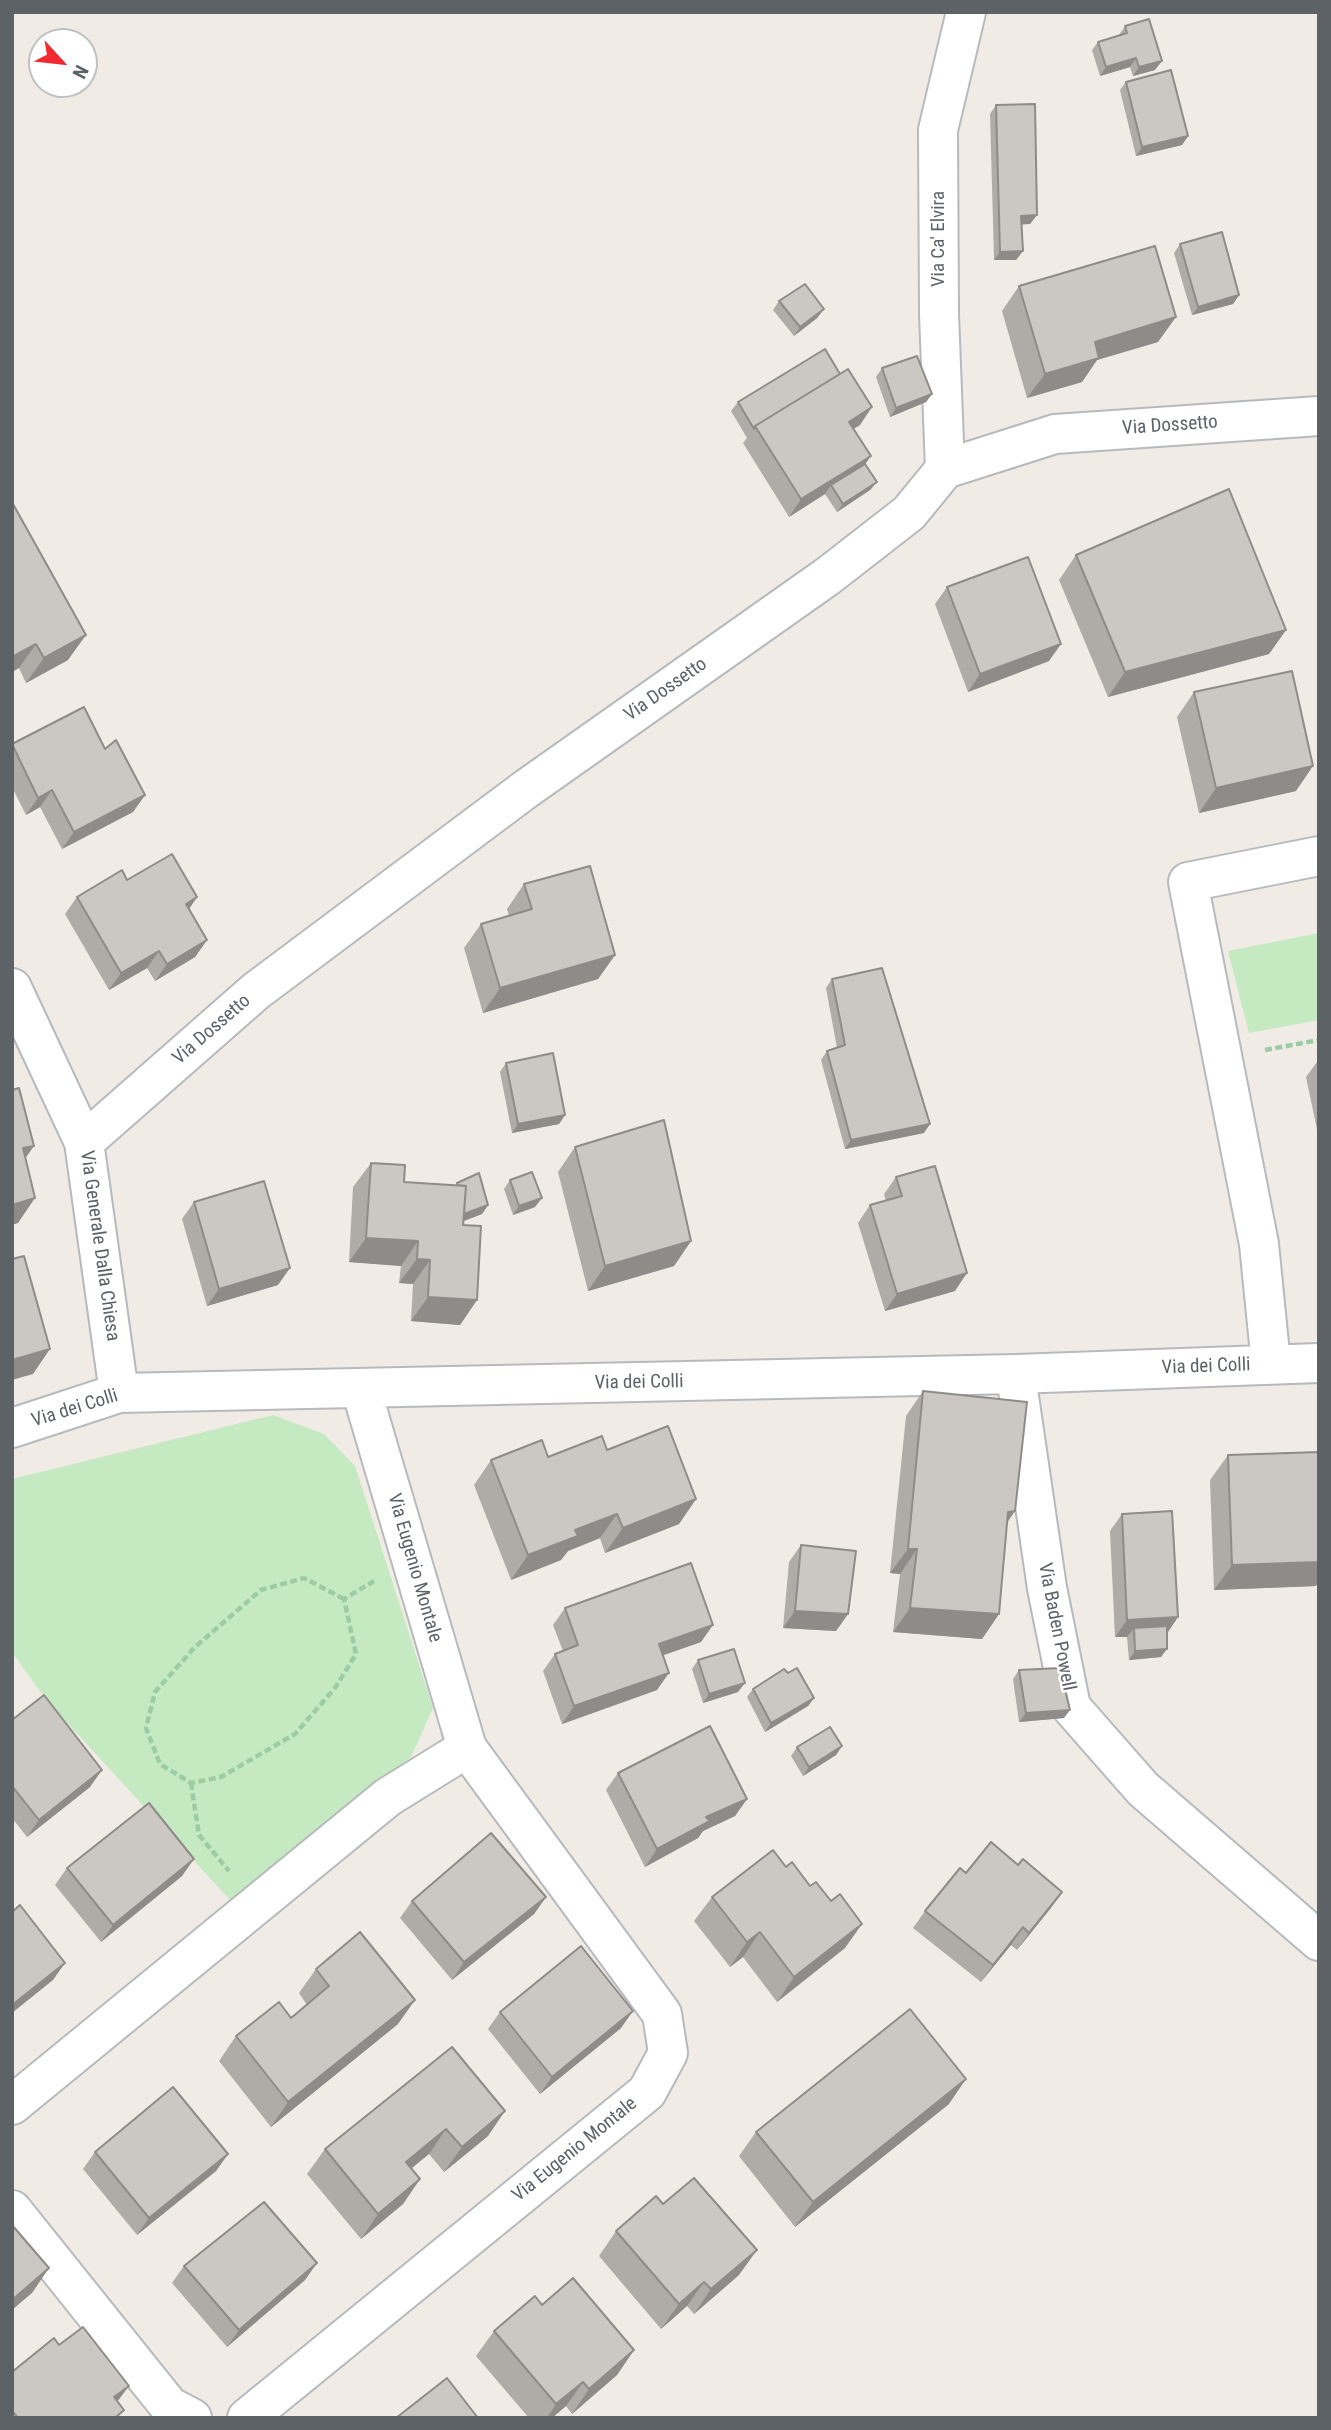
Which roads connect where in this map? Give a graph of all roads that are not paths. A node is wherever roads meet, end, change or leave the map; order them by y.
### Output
1 (966, 12) edge
2 (1319, 416) edge
3 (945, 469) junction
4 (1319, 856) edge
5 (12, 988) edge
6 (84, 1142) junction
7 (1319, 1363) edge
8 (1271, 1364) junction
9 (1016, 1374) junction
10 (360, 1389) junction
11 (120, 1393) junction
12 (12, 1428) edge
13 (467, 1748) junction
14 (1319, 1941) edge
15 (12, 2105) edge
16 (12, 2210) edge
17 (180, 2412) edge
18 (247, 2418) edge

1 - 3 street, Via Ca' Elvira
2 - 3 street, Via Dossetto
3 - 6 street, Via Dossetto
4 - 8 street, Via dei Colli
5 - 6 street, Via Generale Dalla Chiesa
6 - 11 street, Via Generale Dalla Chiesa
7 - 8 street, Via dei Colli
8 - 9 street, Via dei Colli
9 - 10 street, Via dei Colli
9 - 14 street, Via Baden Powell
10 - 11 street, Via dei Colli
10 - 13 street, Via Eugenio Montale
11 - 12 street, Via dei Colli
13 - 15 street
13 - 18 street, Via Eugenio Montale
16 - 17 street

